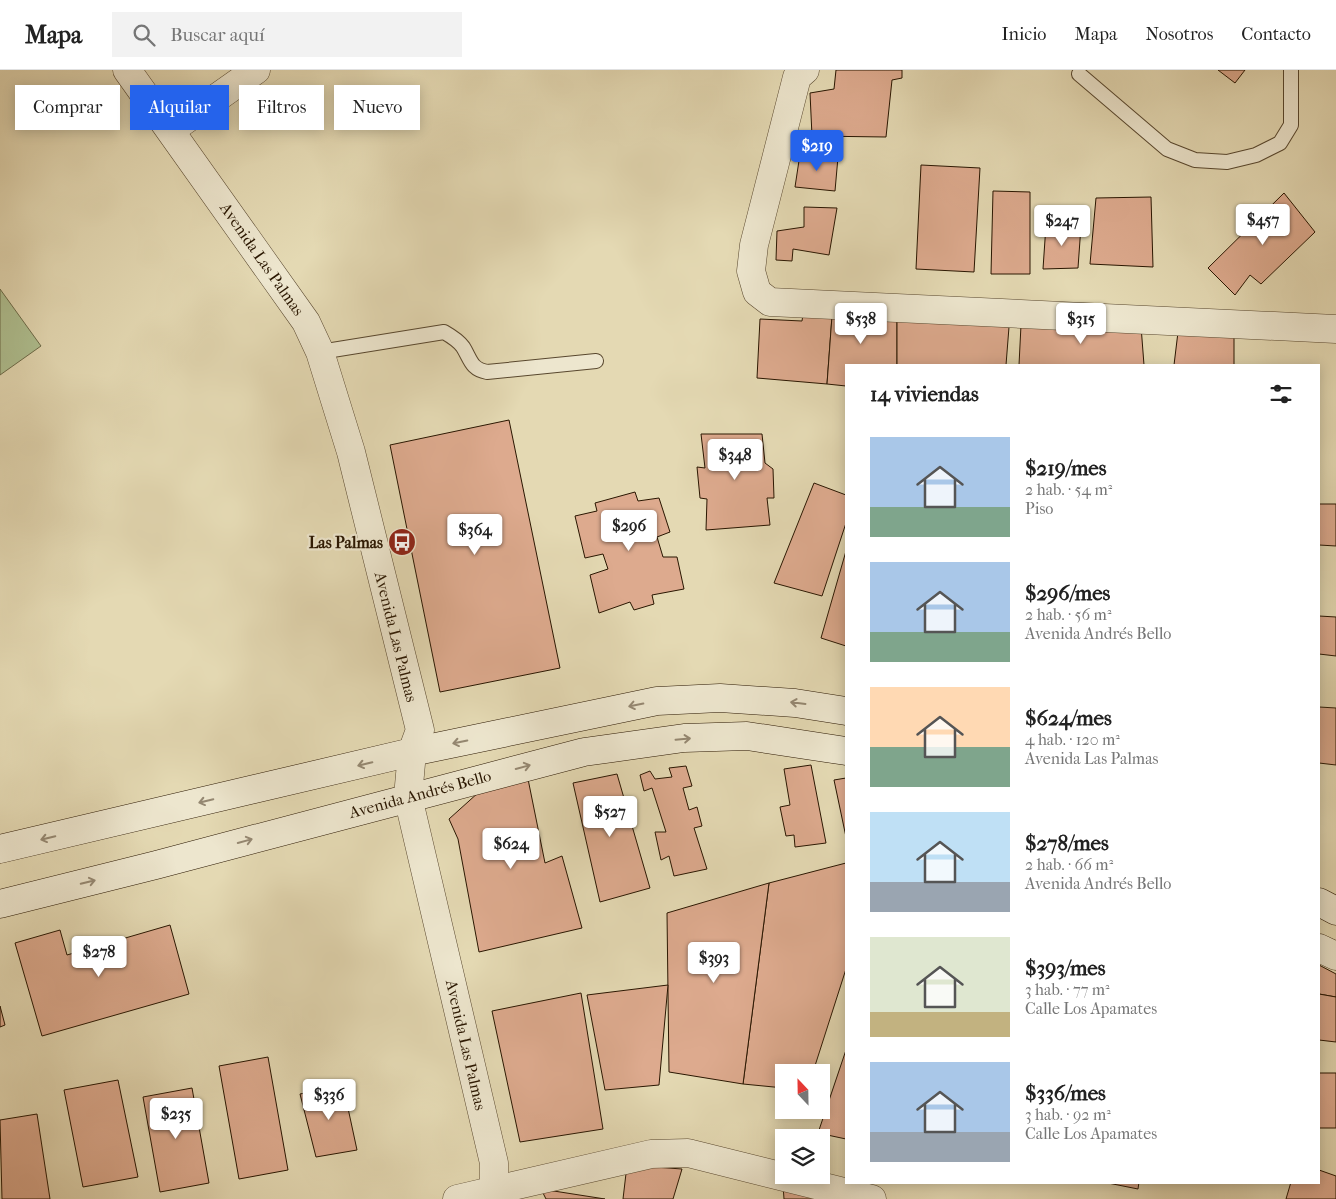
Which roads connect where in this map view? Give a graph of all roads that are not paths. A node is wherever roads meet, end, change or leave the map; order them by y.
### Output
1 (128, 70) edge
2 (256, 70) edge
3 (805, 70) edge
4 (1291, 70) edge
5 (1079, 74) dead end
6 (139, 85) edge
7 (229, 89) edge
8 (171, 130) edge
9 (1336, 329) edge
10 (320, 352) junction
11 (596, 361) dead end
12 (845, 711) edge
13 (845, 751) edge
14 (412, 752) junction
15 (408, 797) junction
16 (0, 849) edge
17 (1320, 903) edge
18 (0, 904) edge
19 (1336, 911) edge
20 (1320, 948) edge
21 (1336, 956) edge
22 (494, 1195) edge
23 (457, 1199) edge
24 (870, 1199) edge

1 - 6 street, Avenida Las Palmas
2 - 7 street
3 - 9 street
4 - 5 lane
8 - 10 street, Avenida Las Palmas
10 - 11 lane
10 - 14 street, Avenida Las Palmas
12 -> 14 street
15 -> 13 street, Avenida Andrés Bello
14 - 15 street, Avenida Las Palmas
14 -> 16 street
18 -> 15 street, Avenida Andrés Bello
15 - 22 street, Avenida Las Palmas
17 - 19 street
20 - 21 street
22 - 23 street
22 - 24 street

